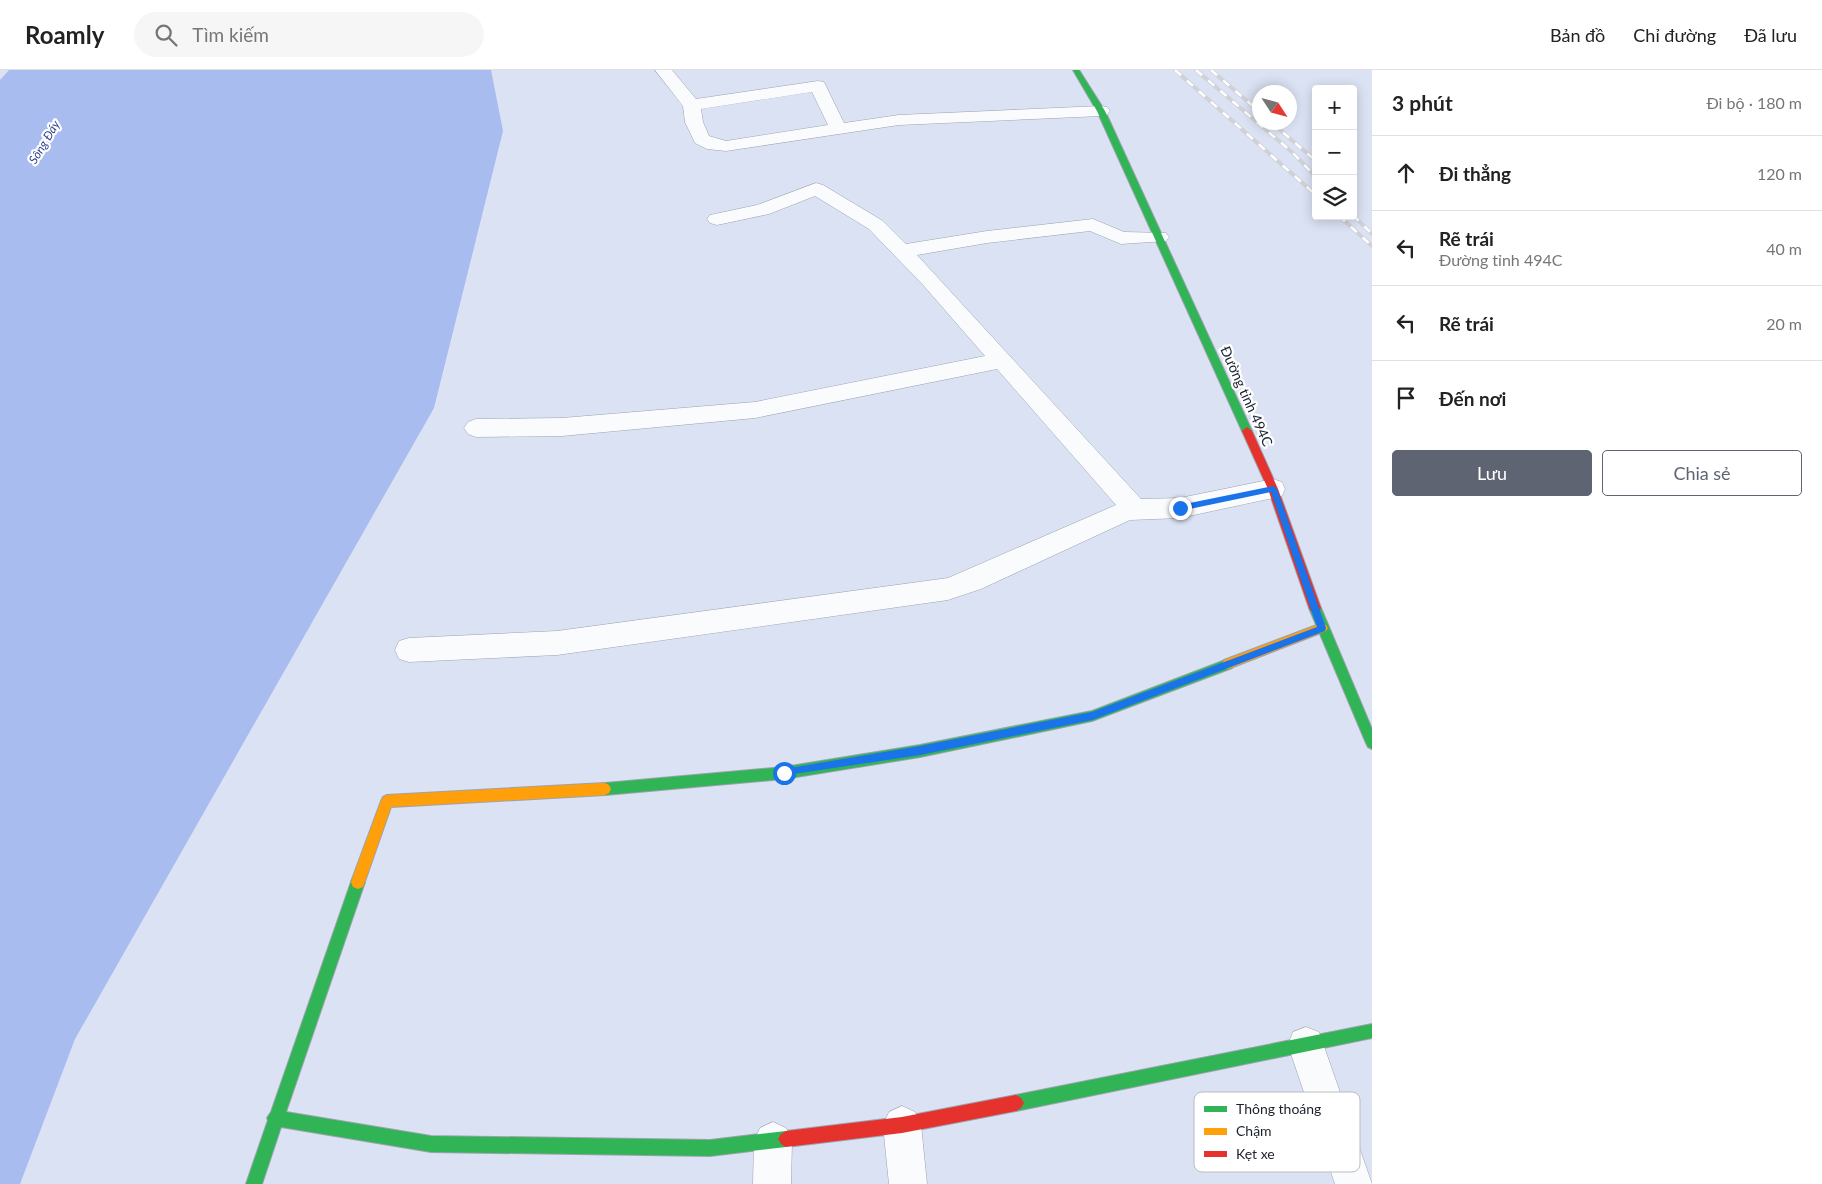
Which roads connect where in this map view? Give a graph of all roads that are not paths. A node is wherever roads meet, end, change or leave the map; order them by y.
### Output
1 (663, 70) edge
2 (1076, 70) edge
3 (692, 105) junction
4 (1101, 111) junction
5 (838, 128) junction
6 (717, 219) dead end
7 (1159, 237) junction
8 (902, 251) junction
9 (1002, 360) junction
10 (476, 428) dead end
11 (1273, 489) junction
12 (1135, 509) junction
13 (1322, 628) junction
14 (409, 650) dead end
15 (1372, 743) edge
16 (1372, 1031) edge
17 (1306, 1045) junction
18 (1322, 1092) edge
19 (275, 1118) junction
20 (902, 1125) junction
21 (773, 1141) junction
22 (1350, 1172) edge
23 (254, 1184) edge
24 (772, 1184) edge
25 (908, 1184) edge
26 (1354, 1184) edge

1 - 3 street
2 - 4 street, Đường tỉnh 494C
3 - 5 street
3 - 5 street
4 - 5 street
4 - 7 street, Đường tỉnh 494C
6 - 8 street
7 - 8 street
7 - 11 street, Đường tỉnh 494C
8 - 9 street
9 - 10 street
9 - 12 street
11 - 12 street
11 - 13 street, Đường tỉnh 494C
12 - 14 street
13 - 15 street, Đường tỉnh 494C
13 - 19 street
16 - 17 street
17 - 18 street
17 - 20 street
19 - 21 street
19 - 23 street
20 - 21 street
20 - 25 street
21 - 24 street
22 - 26 street

